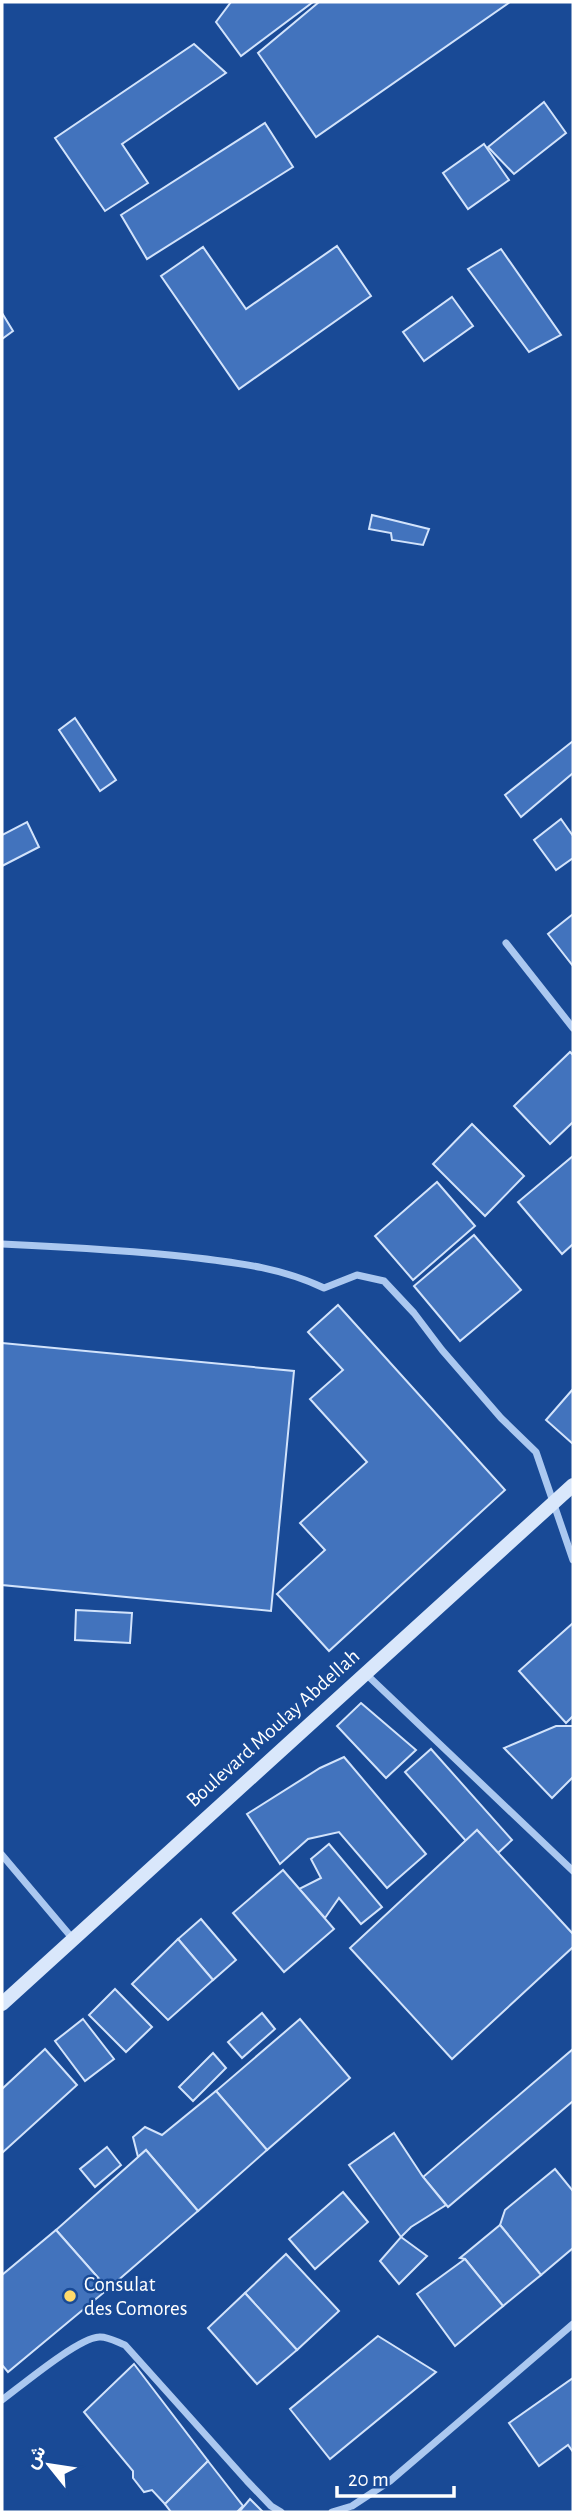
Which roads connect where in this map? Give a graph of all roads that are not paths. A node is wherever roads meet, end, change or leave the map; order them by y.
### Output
1 (506, 943) dead end
2 (573, 1028) edge
3 (2, 1244) edge
4 (573, 1485) edge
5 (555, 1502) junction
6 (573, 1560) edge
7 (365, 1673) junction
8 (2, 1855) edge
9 (573, 1871) edge
10 (73, 1940) junction
11 (2, 2004) edge
12 (573, 2324) edge
13 (2, 2400) edge
14 (281, 2512) edge
15 (332, 2512) edge

1 - 2 street
3 - 5 street
4 - 5 main road, Boulevard Moulay Abdellah
5 - 6 street
5 - 7 main road, Boulevard Moulay Abdellah
7 - 9 street
7 - 10 main road, Boulevard Moulay Abdellah
8 - 10 street
10 - 11 main road, Boulevard Moulay Abdellah
12 - 15 street
13 - 14 street

